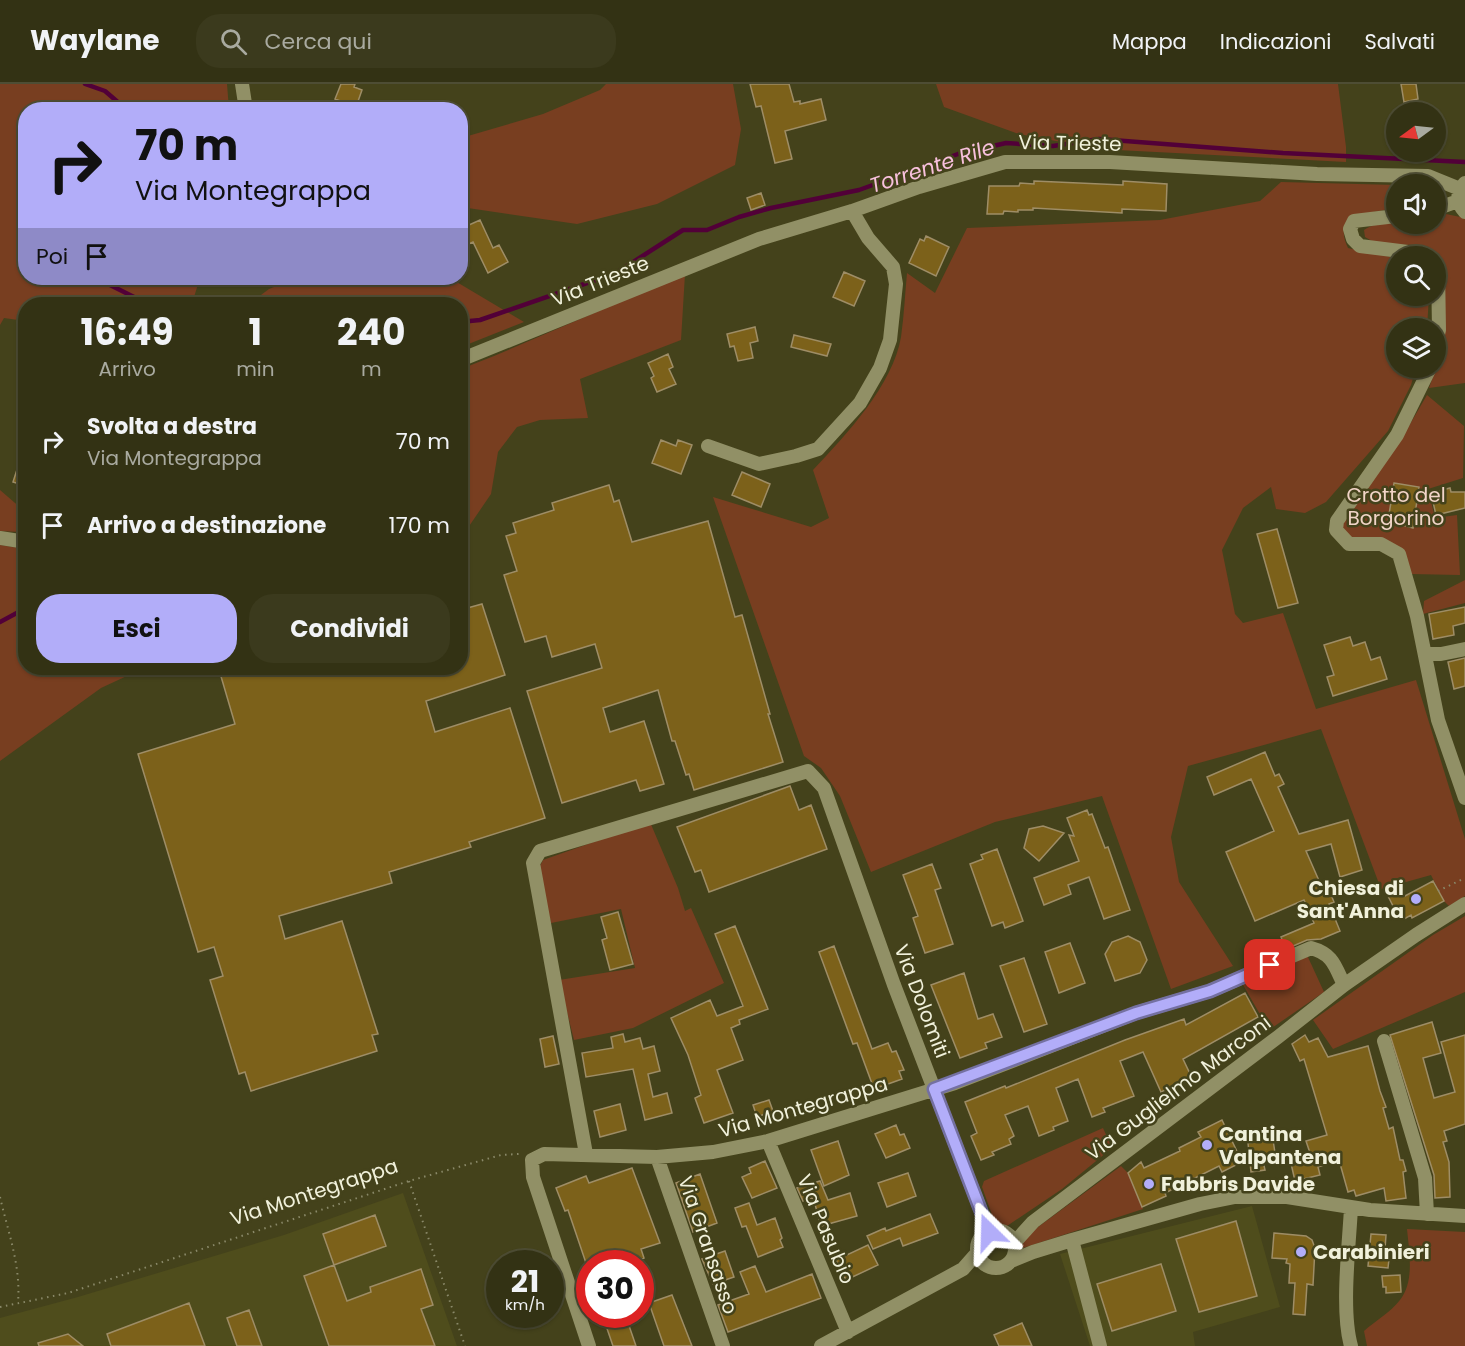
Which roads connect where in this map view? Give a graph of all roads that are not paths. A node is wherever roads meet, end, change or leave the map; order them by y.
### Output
1 (242, 84) edge
2 (245, 102) edge
3 (1462, 196) edge
4 (1446, 204) edge
5 (852, 211) junction
6 (1386, 217) edge
7 (1386, 249) edge
8 (468, 357) edge
9 (1425, 378) edge
10 (708, 446) dead end
11 (0, 538) edge
12 (18, 541) edge
13 (1465, 648) edge
14 (1425, 654) junction
15 (1460, 766) edge
16 (1465, 798) edge
17 (1465, 904) edge
18 (1344, 985) junction
19 (1384, 1041) dead end
20 (934, 1089) junction
21 (768, 1141) junction
22 (586, 1154) junction
23 (657, 1157) junction
24 (1351, 1208) junction
25 (1427, 1214) junction
26 (1465, 1216) edge
27 (1033, 1222) junction
28 (995, 1231) junction
29 (1072, 1240) junction
30 (1013, 1251) junction
31 (978, 1252) junction
32 (987, 1265) junction
33 (963, 1269) junction
34 (848, 1332) junction
35 (589, 1346) edge
36 (723, 1346) edge
37 (821, 1346) edge
38 (1100, 1346) edge
39 (1351, 1346) edge

1 - 2 street
3 - 4 street
3 - 5 street, Via Trieste
5 - 8 street, Via Trieste
5 - 10 street
6 - 7 street
9 - 14 street
11 - 12 street
13 - 14 street
14 - 15 street
15 - 16 street
17 - 18 street, Via Guglielmo Marconi
18 - 20 street, Via Montegrappa
18 - 27 street, Via Guglielmo Marconi
19 - 25 street
20 - 21 street, Via Montegrappa
20 - 22 street, Via Dolomiti
20 - 28 street, Via Dolomiti
21 - 23 street, Via Montegrappa
21 - 34 street, Via Pasubio
22 - 23 street, Via Montegrappa
22 - 35 street, Via Montegrappa
23 - 36 street, Via Gransasso
24 - 25 street
24 - 29 street
24 - 39 street
25 - 26 street
27 - 28 street, Via Guglielmo Marconi
27 - 30 street, Via Guglielmo Marconi
28 - 30 street
28 - 31 street
29 - 30 street
29 - 38 street
30 - 32 street
31 - 32 street
31 - 33 street
32 - 33 street
33 - 34 street
34 - 37 street

